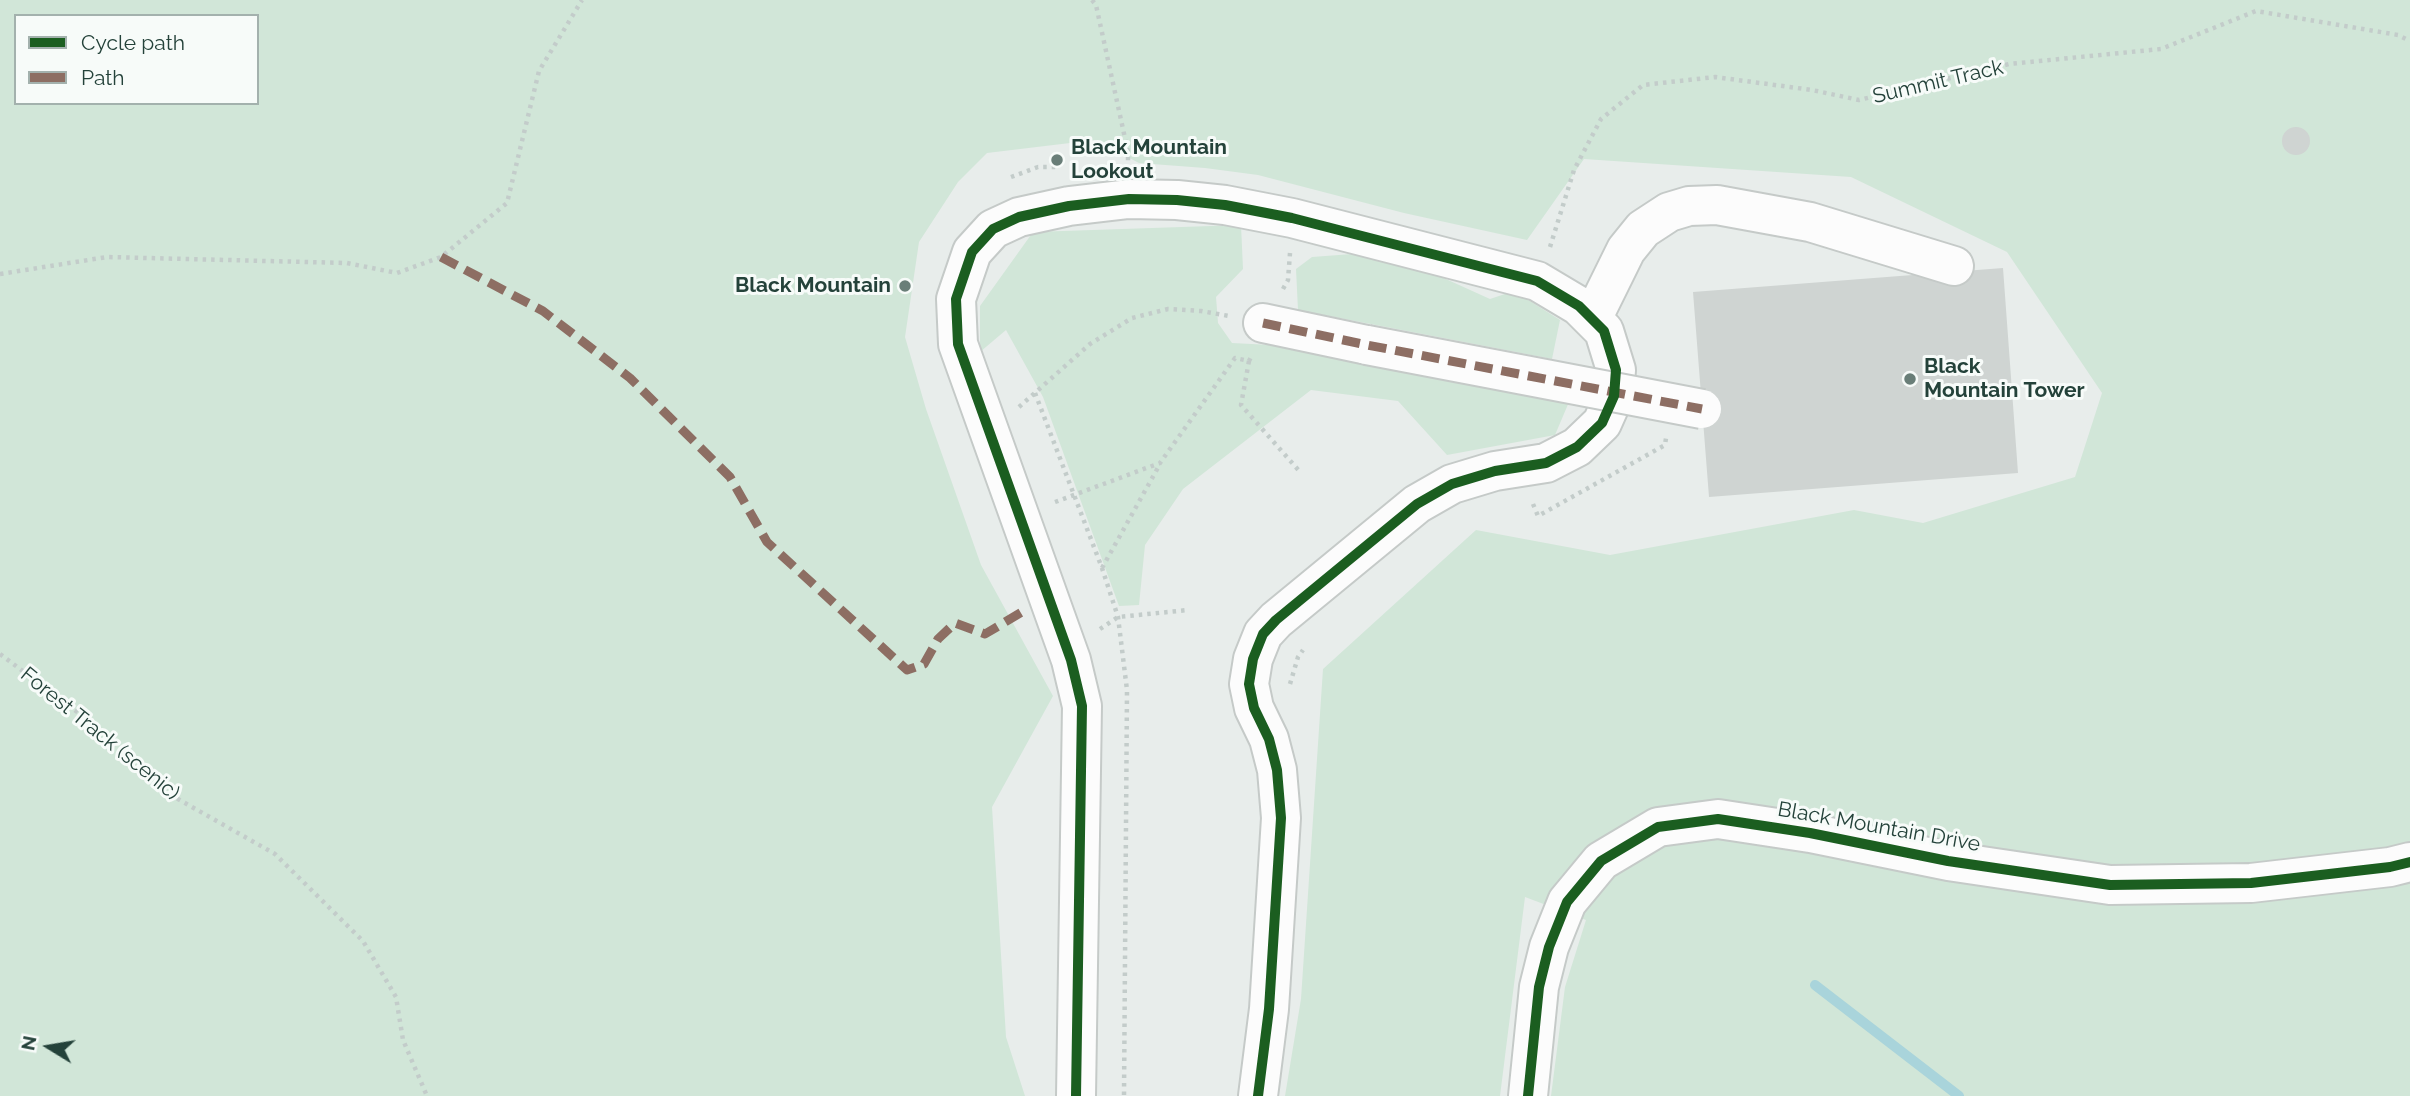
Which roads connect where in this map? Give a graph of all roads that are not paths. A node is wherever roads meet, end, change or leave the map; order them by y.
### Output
1 (1954, 266) dead end
2 (1592, 319) junction
3 (1263, 323) road end
4 (1702, 409) dead end
5 (2410, 862) edge
6 (1076, 1096) edge
7 (1258, 1096) edge
8 (1528, 1096) edge

1 - 2 street
2 - 6 street
2 - 7 street
3 - 4 street, bridge
5 - 8 street, Black Mountain Drive

